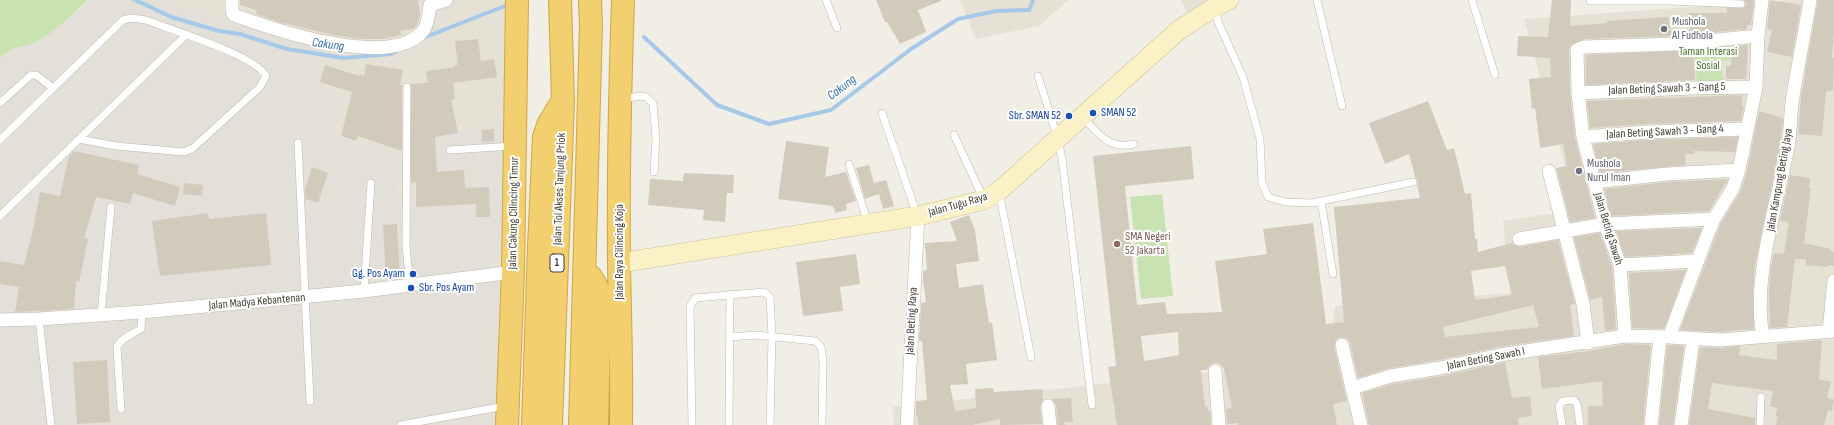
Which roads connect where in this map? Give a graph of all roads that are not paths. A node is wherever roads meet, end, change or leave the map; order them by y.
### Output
1 (232, 0) edge
2 (446, 0) edge
3 (560, 0) edge
4 (590, 0) edge
5 (623, 0) edge
6 (826, 0) edge
7 (1317, 0) edge
8 (1472, 0) edge
9 (1762, 0) edge
10 (1810, 0) edge
11 (1590, 1) edge
12 (1670, 1) edge
13 (430, 2) edge
14 (1219, 2) edge
15 (1742, 4) dead end
16 (517, 8) edge
17 (837, 28) dead end
18 (186, 35) junction
19 (1758, 36) junction
20 (1495, 75) dead end
21 (1038, 76) dead end
22 (407, 86) dead end
23 (1756, 87) junction
24 (53, 88) junction
25 (1578, 92) junction
26 (621, 100) junction
27 (563, 101) junction
28 (0, 103) edge
29 (1342, 106) dead end
30 (882, 113) dead end
31 (1081, 117) junction
32 (1747, 129) junction
33 (954, 135) dead end
34 (1583, 137) junction
35 (79, 139) junction
36 (1058, 139) junction
37 (0, 140) edge
38 (298, 143) dead end
39 (1134, 144) dead end
40 (515, 146) junction
41 (450, 150) dead end
42 (849, 164) dead end
43 (1549, 170) dead end
44 (1738, 170) junction
45 (654, 172) dead end
46 (371, 182) dead end
47 (1413, 182) dead end
48 (1594, 182) junction
49 (991, 196) junction
50 (1320, 201) junction
51 (111, 207) dead end
52 (0, 216) edge
53 (918, 216) junction
54 (1714, 219) junction
55 (1605, 224) junction
56 (869, 225) junction
57 (1565, 231) junction
58 (1519, 239) dead end
59 (1698, 261) junction
60 (619, 263) junction
61 (1620, 265) junction
62 (585, 268) junction
63 (513, 272) junction
64 (1332, 274) dead end
65 (1834, 281) edge
66 (410, 286) junction
67 (364, 291) junction
68 (730, 294) junction
69 (306, 297) junction
70 (142, 312) junction
71 (100, 315) junction
72 (39, 319) junction
73 (0, 320) edge
74 (1831, 331) edge
75 (772, 336) junction
76 (1625, 336) junction
77 (1763, 336) junction
78 (730, 337) junction
79 (1664, 337) junction
80 (1693, 340) junction
81 (1588, 342) junction
82 (1342, 345) dead end
83 (1031, 357) dead end
84 (1215, 371) dead end
85 (1352, 388) junction
86 (1761, 397) dead end
87 (310, 401) dead end
88 (1048, 406) dead end
89 (1092, 406) dead end
90 (121, 408) dead end
91 (507, 415) edge
92 (51, 425) edge
93 (401, 425) edge
94 (533, 425) edge
95 (552, 425) edge
96 (580, 425) edge
97 (597, 425) edge
98 (621, 425) edge
99 (692, 425) edge
100 (729, 425) edge
101 (770, 425) edge
102 (822, 425) edge
103 (907, 425) edge
104 (1050, 425) edge
105 (1219, 425) edge
106 (1361, 425) edge
107 (1562, 425) edge
108 (1580, 425) edge
109 (1651, 425) edge
110 (1681, 425) edge
111 (1760, 425) edge

1 - 13 street
2 - 13 street
3 - 27 highway, Jalan Tol Akses Tanjung Priok / 1
4 - 62 highway
5 - 26 highway, Jalan Raya Cilincing Koja
6 - 17 lane
7 - 29 lane
8 - 20 lane
9 - 19 street
10 - 77 street, Jalan Kampung Beting Jaya
11 - 12 lane
12 - 15 lane
14 - 31 main road, Jalan Tugu Raya
14 - 50 lane
16 - 40 highway, Jalan Cakung Cilincing Timur
18 - 24 lane
18 - 35 lane
18 - 35 lane
19 - 23 street
19 - 25 street, Jalan Beting Sawah
21 - 36 lane
22 - 66 lane
23 - 25 street, Jalan Beting Sawah 3 - Gang 5
23 - 32 street
24 - 28 lane
24 - 37 lane
25 - 34 street, Jalan Beting Sawah
26 - 45 lane
26 - 60 highway, Jalan Raya Cilincing Koja
27 - 94 highway
27 - 95 highway, Jalan Tol Akses Tanjung Priok / 1
30 - 53 lane
31 - 36 main road, Jalan Tugu Raya
31 - 39 lane
32 - 34 street, Jalan Beting Sawah 3 - Gang 4
32 - 44 street
33 - 49 lane
34 - 48 street, Jalan Beting Sawah
35 - 52 lane
36 - 49 main road, Jalan Tugu Raya
36 - 89 lane
38 - 69 lane
40 - 41 lane
40 - 63 highway, Jalan Cakung Cilincing Timur
42 - 56 lane
43 - 57 street
44 - 48 street
44 - 54 street
46 - 67 lane
47 - 50 lane
48 - 55 street, Jalan Beting Sawah
49 - 53 main road, Jalan Tugu Raya
49 - 83 lane
50 - 64 lane
51 - 71 lane
53 - 56 main road, Jalan Tugu Raya
53 - 103 street, Jalan Beting Raya
54 - 55 street
54 - 59 street
55 - 57 street
55 - 61 street, Jalan Beting Sawah
56 - 60 main road, Jalan Tugu Raya
57 - 58 street
57 - 81 street
59 - 61 street
59 - 79 street
60 - 98 highway, Jalan Raya Cilincing Koja
61 - 76 street, Jalan Beting Sawah
62 - 96 highway
62 - 97 highway
63 - 66 street, Jalan Madya Kebantenan
63 - 91 highway, Jalan Cakung Cilincing Timur
65 - 74 street
66 - 67 street, Jalan Madya Kebantenan
67 - 69 street, Jalan Madya Kebantenan
68 - 75 lane
68 - 78 lane
68 - 99 lane
69 - 70 street, Jalan Madya Kebantenan
69 - 87 lane
70 - 71 street, Jalan Madya Kebantenan
70 - 90 lane
71 - 72 street, Jalan Madya Kebantenan
72 - 73 street, Jalan Madya Kebantenan
72 - 92 lane
74 - 77 street, Jalan Beting Sawah I
75 - 78 lane
75 - 101 lane
75 - 102 lane
76 - 79 street, Jalan Beting Sawah I
76 - 81 street, Jalan Beting Sawah I
77 - 80 street, Jalan Beting Sawah I
78 - 100 lane
79 - 80 street, Jalan Beting Sawah I
79 - 109 street
80 - 110 street
81 - 85 street, Jalan Beting Sawah I
82 - 85 street
84 - 105 street
85 - 106 street
86 - 111 lane
88 - 104 street
91 - 93 lane
107 - 108 lane

